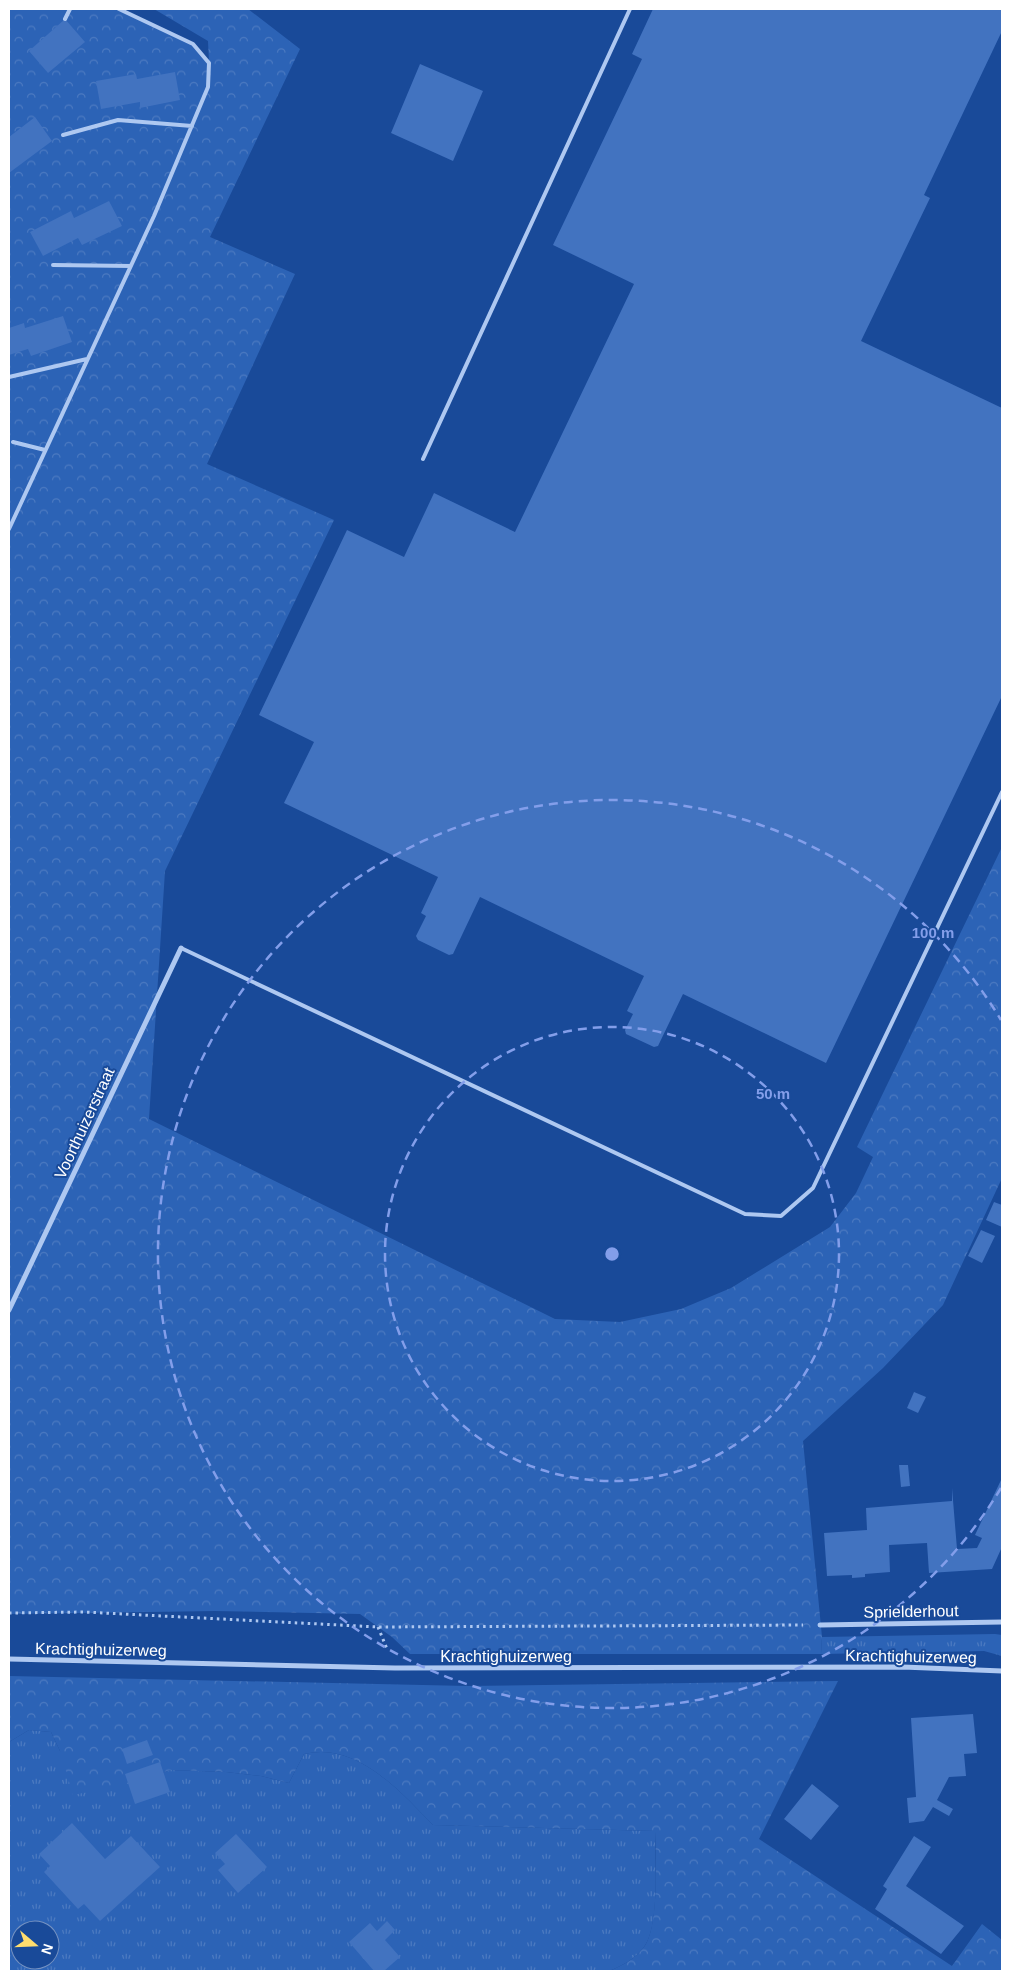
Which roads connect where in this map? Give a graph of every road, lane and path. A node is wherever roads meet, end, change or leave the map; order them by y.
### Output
1 (70, 9) edge
2 (119, 9) edge
3 (630, 9) edge
4 (65, 19) dead end
5 (192, 126) junction
6 (63, 135) dead end
7 (53, 265) dead end
8 (131, 266) junction
9 (88, 359) junction
10 (9, 377) edge
11 (13, 442) dead end
12 (46, 450) junction
13 (423, 458) dead end
14 (9, 526) edge
15 (1002, 792) edge
16 (181, 948) joint
17 (9, 1310) edge
18 (9, 1613) edge
19 (1002, 1622) edge
20 (820, 1625) joint
21 (9, 1659) edge
22 (1002, 1671) edge

1 - 4 lane
2 - 5 lane
3 - 13 lane
5 - 6 lane
5 - 8 lane
7 - 8 lane
8 - 9 lane
9 - 10 lane
9 - 12 lane
11 - 12 lane
12 - 14 lane
15 - 16 lane
16 - 17 street, Voorthuizerstraat
18 - 20 path, Krachtighuizerweg
19 - 20 street, Sprielderhout
21 - 22 street, Krachtighuizerweg

